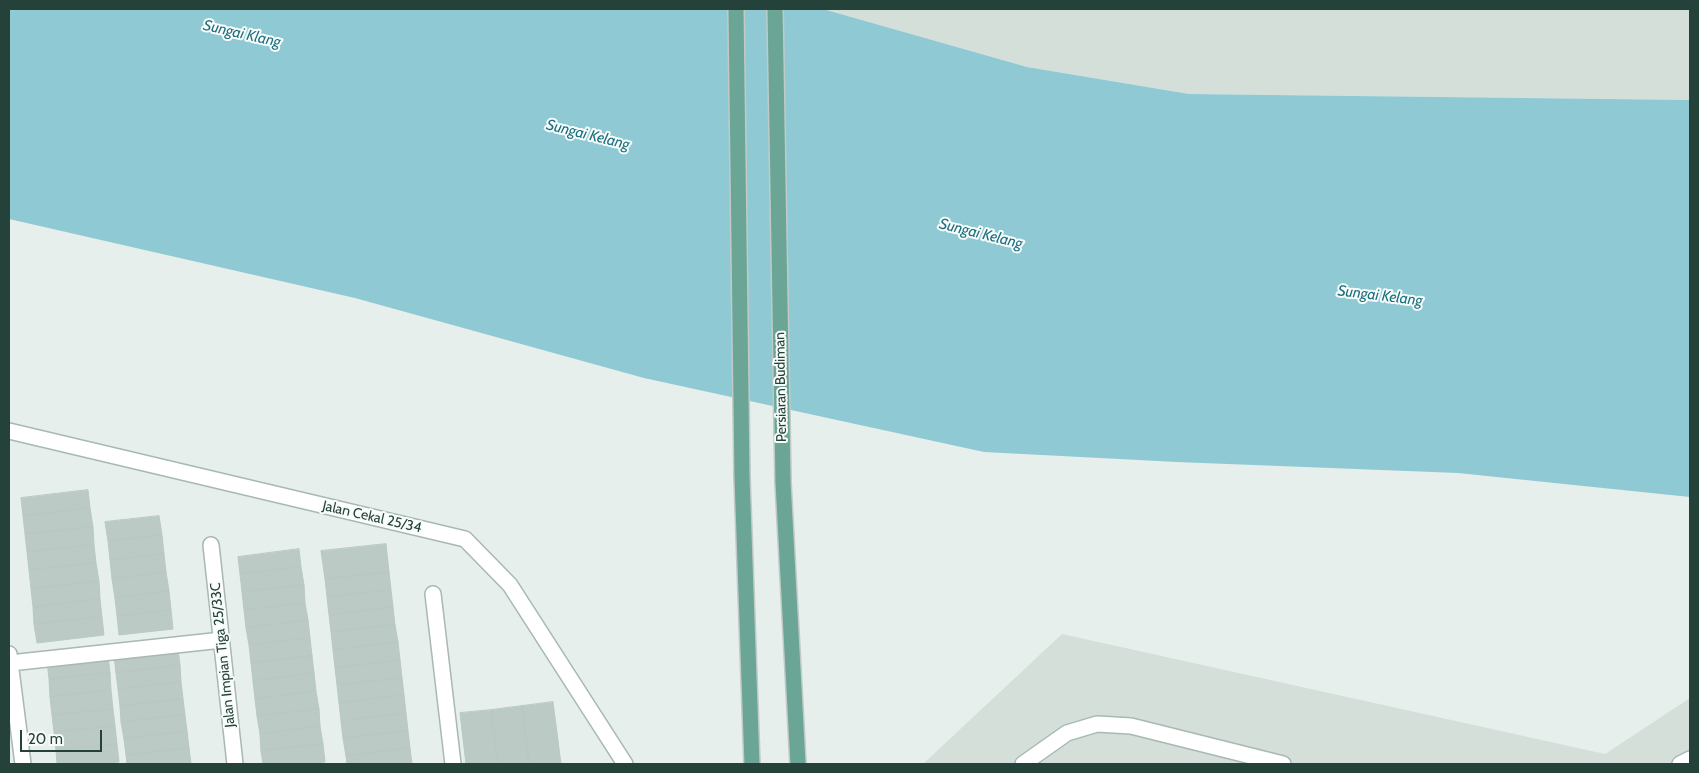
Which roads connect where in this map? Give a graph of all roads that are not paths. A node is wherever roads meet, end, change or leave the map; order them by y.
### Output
1 (736, 9) edge
2 (776, 9) edge
3 (9, 431) edge
4 (211, 545) dead end
5 (434, 594) dead end
6 (222, 640) junction
7 (9, 659) edge
8 (1690, 759) edge
9 (23, 764) edge
10 (235, 764) edge
11 (453, 764) edge
12 (625, 764) edge
13 (752, 764) edge
14 (798, 764) edge
15 (1023, 764) edge
16 (1283, 764) edge
17 (1680, 764) edge

1 - 13 main road
2 - 14 main road, Persiaran Budiman
3 - 12 street, Jalan Cekal 25/34
4 - 6 street, Jalan Impian Tiga 25/33C
5 - 11 street
6 - 7 street
6 - 10 street, Jalan Impian Tiga 25/33C
7 - 9 street
8 - 17 street
15 - 16 street

